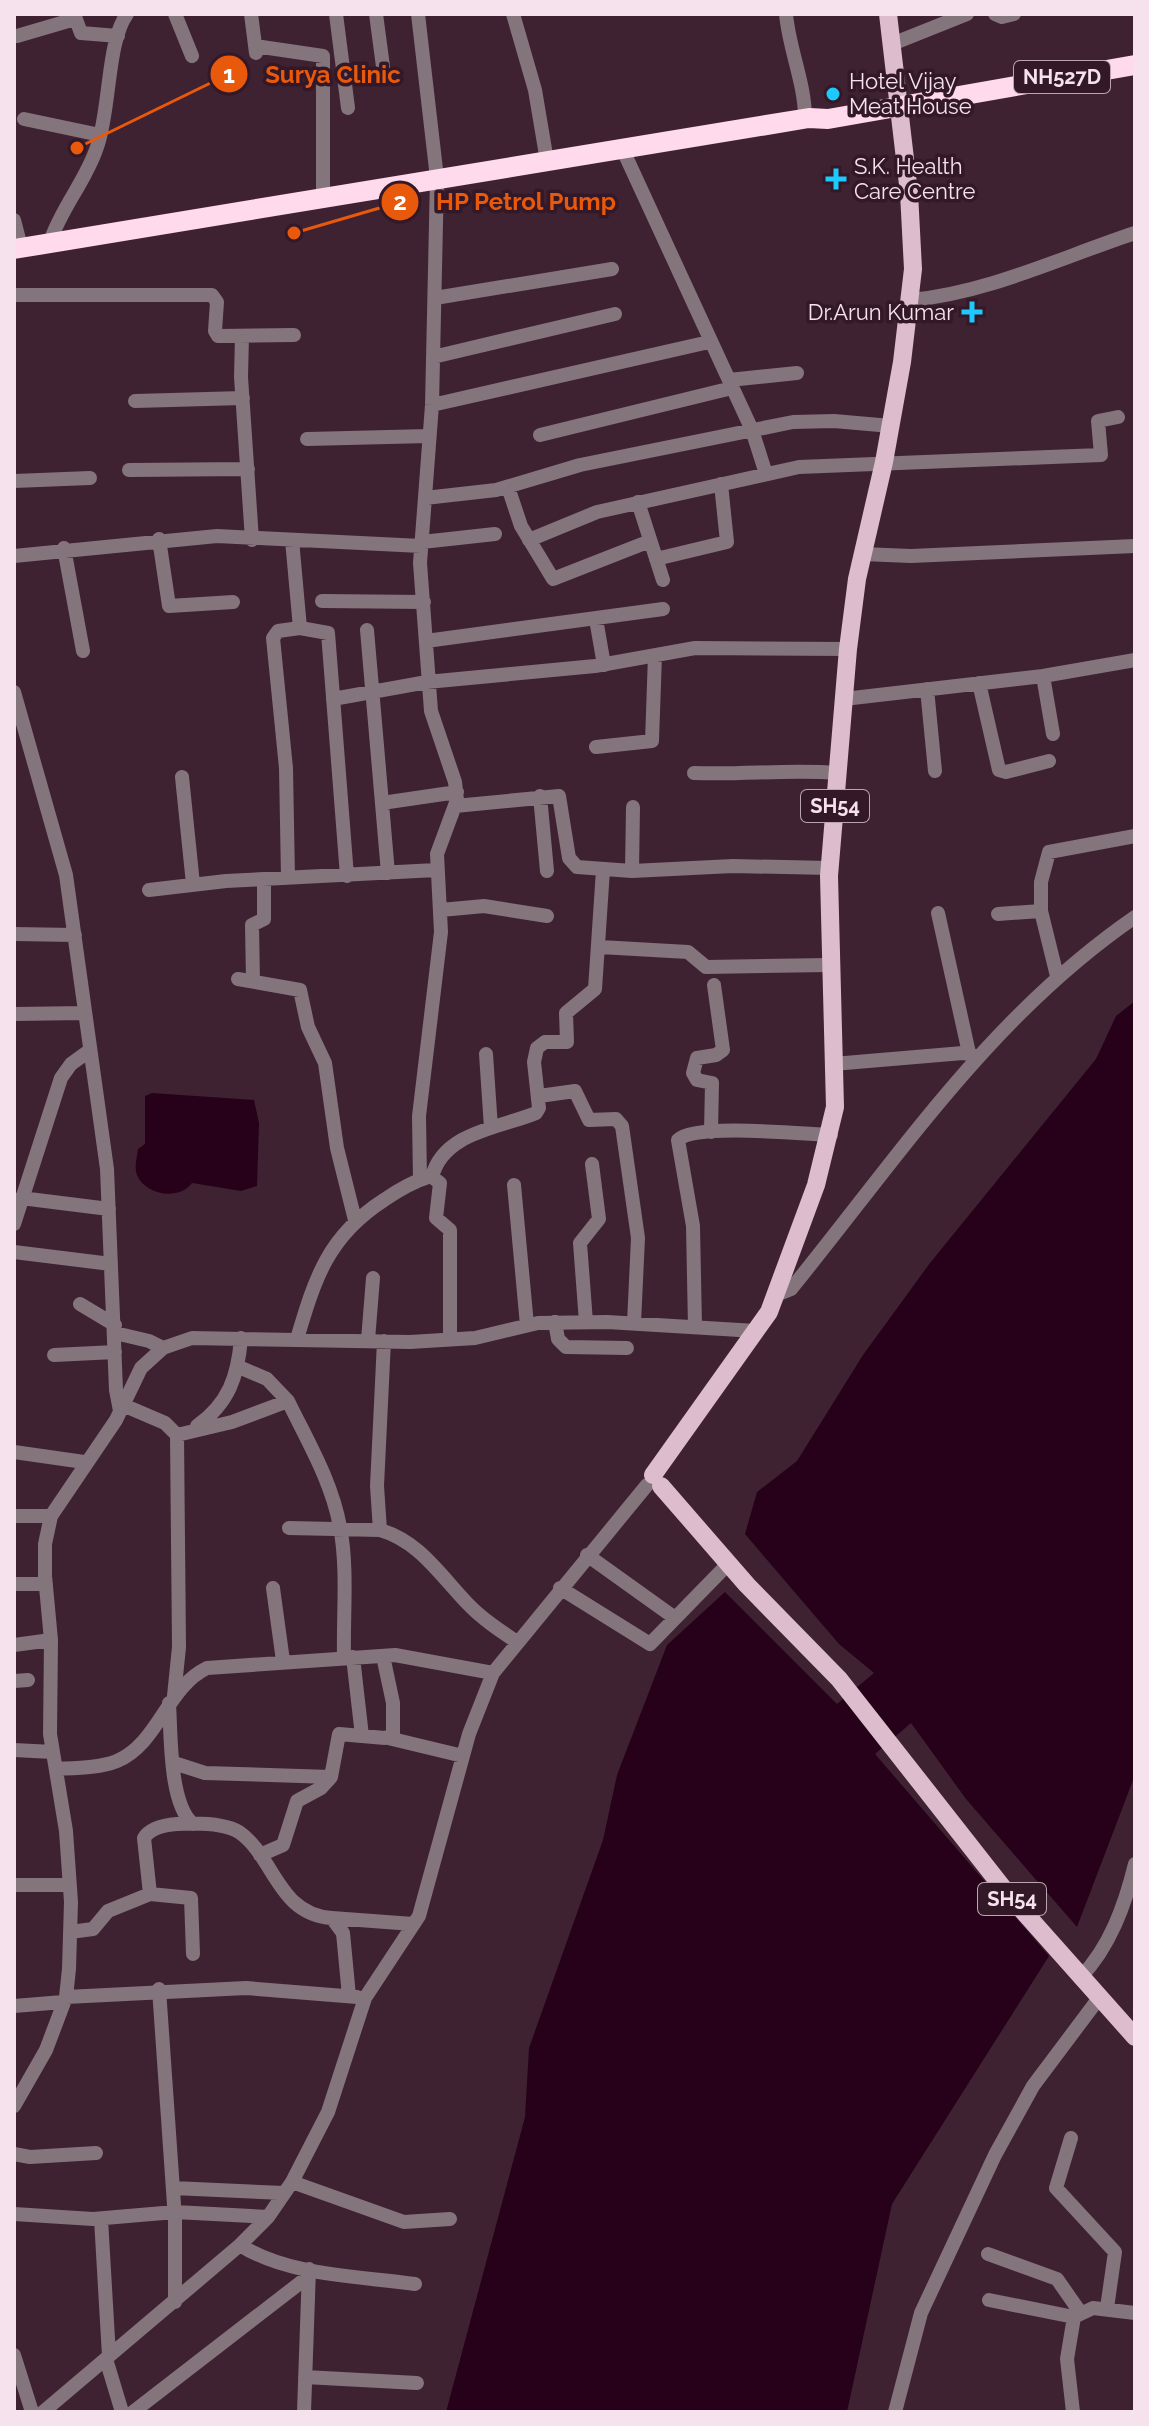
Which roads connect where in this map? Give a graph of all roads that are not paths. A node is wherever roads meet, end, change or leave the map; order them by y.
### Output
1 (127, 14) edge
2 (175, 14) edge
3 (251, 14) edge
4 (336, 14) edge
5 (376, 14) edge
6 (418, 14) edge
7 (513, 14) edge
8 (786, 14) edge
9 (888, 14) edge
10 (967, 14) edge
11 (995, 14) edge
12 (1014, 14) edge
13 (74, 16) edge
14 (17, 36) dead end
15 (118, 36) junction
16 (892, 44) junction
17 (192, 56) dead end
18 (1135, 65) edge
19 (384, 74) dead end
20 (899, 102) junction
21 (348, 108) dead end
22 (807, 118) junction
23 (24, 119) dead end
24 (100, 135) junction
25 (622, 148) junction
26 (547, 161) junction
27 (437, 178) junction
28 (323, 197) junction
29 (14, 220) edge
30 (1135, 233) edge
31 (50, 242) junction
32 (18, 248) edge
33 (612, 269) dead end
34 (14, 295) edge
35 (435, 298) junction
36 (911, 300) junction
37 (615, 314) dead end
38 (294, 335) dead end
39 (242, 336) junction
40 (709, 342) junction
41 (433, 357) junction
42 (797, 373) dead end
43 (730, 384) junction
44 (243, 398) junction
45 (135, 401) dead end
46 (432, 405) junction
47 (1118, 417) dead end
48 (891, 426) junction
49 (752, 430) junction
50 (540, 435) dead end
51 (429, 436) junction
52 (307, 439) dead end
53 (884, 462) junction
54 (248, 469) junction
55 (129, 470) dead end
56 (766, 474) junction
57 (90, 478) dead end
58 (14, 481) edge
59 (721, 484) junction
60 (508, 487) junction
61 (425, 498) junction
62 (638, 502) junction
63 (495, 534) dead end
64 (159, 539) junction
65 (252, 540) junction
66 (292, 540) junction
67 (529, 540) junction
68 (650, 541) junction
69 (422, 544) junction
70 (1135, 546) edge
71 (64, 548) junction
72 (862, 554) junction
73 (14, 556) edge
74 (656, 559) junction
75 (663, 580) dead end
76 (322, 601) dead end
77 (233, 602) dead end
78 (424, 602) junction
79 (663, 609) dead end
80 (596, 619) junction
81 (300, 628) junction
82 (367, 630) dead end
83 (426, 641) junction
84 (848, 649) junction
85 (83, 651) dead end
86 (655, 655) junction
87 (1135, 660) edge
88 (604, 665) junction
89 (1043, 676) junction
90 (427, 682) junction
91 (979, 683) junction
92 (927, 689) junction
93 (373, 690) junction
94 (14, 692) edge
95 (333, 699) junction
96 (844, 699) junction
97 (1053, 734) dead end
98 (596, 747) dead end
99 (21, 751) edge
100 (1049, 761) dead end
101 (935, 771) dead end
102 (694, 773) dead end
103 (838, 773) junction
104 (182, 777) dead end
105 (540, 796) junction
106 (456, 799) junction
107 (382, 803) junction
108 (633, 807) dead end
109 (1135, 836) edge
110 (829, 868) junction
111 (436, 870) junction
112 (603, 870) junction
113 (547, 871) dead end
114 (632, 871) junction
115 (388, 873) junction
116 (347, 876) junction
117 (288, 878) junction
118 (264, 879) junction
119 (193, 884) junction
120 (149, 890) dead end
121 (441, 910) junction
122 (1041, 911) junction
123 (938, 913) dead end
124 (998, 914) dead end
125 (547, 916) dead end
126 (1135, 917) edge
127 (14, 934) edge
128 (75, 935) junction
129 (600, 947) junction
130 (829, 965) junction
131 (1057, 976) junction
132 (714, 985) dead end
133 (85, 1013) junction
134 (14, 1014) edge
135 (89, 1051) junction
136 (486, 1054) dead end
137 (973, 1054) junction
138 (833, 1064) junction
139 (539, 1096) junction
140 (491, 1128) junction
141 (711, 1132) junction
142 (831, 1135) junction
143 (592, 1164) dead end
144 (426, 1178) junction
145 (514, 1185) dead end
146 (21, 1198) junction
147 (109, 1209) junction
148 (355, 1220) junction
149 (14, 1224) edge
150 (14, 1252) edge
151 (111, 1264) junction
152 (373, 1278) dead end
153 (776, 1295) junction
154 (80, 1304) dead end
155 (555, 1322) junction
156 (586, 1322) junction
157 (634, 1323) junction
158 (527, 1325) junction
159 (695, 1327) junction
160 (115, 1329) junction
161 (756, 1331) junction
162 (241, 1338) junction
163 (297, 1339) junction
164 (450, 1339) junction
165 (368, 1340) junction
166 (384, 1341) junction
167 (163, 1348) junction
168 (627, 1348) dead end
169 (115, 1352) junction
170 (54, 1355) dead end
171 (239, 1367) junction
172 (288, 1401) junction
173 (122, 1408) junction
174 (194, 1428) junction
175 (177, 1435) junction
176 (14, 1452) edge
177 (84, 1462) junction
178 (653, 1482) junction
179 (14, 1516) edge
180 (51, 1516) junction
181 (289, 1528) dead end
182 (380, 1530) junction
183 (341, 1531) junction
184 (587, 1555) junction
185 (728, 1564) junction
186 (14, 1584) edge
187 (46, 1584) junction
188 (273, 1588) dead end
189 (560, 1588) junction
190 (675, 1618) junction
191 (51, 1640) junction
192 (517, 1642) junction
193 (14, 1645) edge
194 (383, 1656) junction
195 (348, 1657) junction
196 (283, 1661) junction
197 (493, 1673) junction
198 (171, 1700) junction
199 (362, 1736) junction
200 (388, 1738) junction
201 (14, 1750) edge
202 (53, 1752) junction
203 (463, 1756) junction
204 (174, 1763) junction
205 (56, 1769) junction
206 (331, 1777) junction
207 (193, 1824) junction
208 (260, 1855) junction
209 (1135, 1864) edge
210 (14, 1885) edge
211 (70, 1885) junction
212 (150, 1894) junction
213 (332, 1918) junction
214 (413, 1924) junction
215 (70, 1932) junction
216 (193, 1954) dead end
217 (1080, 1978) junction
218 (159, 1989) junction
219 (349, 1996) junction
220 (365, 1998) junction
221 (1099, 1998) junction
222 (64, 1999) junction
223 (14, 2006) edge
224 (1135, 2037) edge
225 (14, 2106) edge
226 (1071, 2138) dead end
227 (96, 2153) dead end
228 (14, 2154) edge
229 (173, 2188) junction
230 (288, 2188) junction
231 (175, 2212) junction
232 (14, 2214) edge
233 (268, 2217) junction
234 (101, 2219) junction
235 (450, 2219) dead end
236 (240, 2245) junction
237 (988, 2254) dead end
238 (309, 2273) junction
239 (415, 2284) dead end
240 (989, 2300) dead end
241 (175, 2302) junction
242 (1107, 2308) junction
243 (1135, 2313) edge
244 (1077, 2314) junction
245 (14, 2355) edge
246 (107, 2358) junction
247 (305, 2377) junction
248 (417, 2383) dead end
249 (32, 2412) edge
250 (43, 2412) edge
251 (122, 2412) edge
252 (133, 2412) edge
253 (304, 2412) edge
254 (895, 2412) edge
255 (1073, 2412) edge

1 - 15 street
2 - 17 street
3 - 28 street
4 - 21 street
5 - 19 street
6 - 27 street
7 - 26 street
8 - 22 street
9 - 16 main road, SH54
10 - 16 street
11 - 12 street
13 - 14 street
13 - 15 street
15 - 24 street
16 - 20 main road, SH54
18 - 20 highway, NH527D
20 - 22 highway, NH527D
20 - 36 main road, SH54
22 - 25 highway, NH527D
23 - 24 street
24 - 31 street
25 - 26 highway, NH527D
25 - 40 street
26 - 27 highway, NH527D
27 - 28 highway, NH527D
27 - 35 street
28 - 31 highway, NH527D
29 - 32 street
30 - 36 street
31 - 32 highway, NH527D
33 - 35 street
34 - 39 street
35 - 41 street
36 - 48 main road, SH54
37 - 41 street
38 - 39 street
39 - 44 street
40 - 43 street
40 - 46 street
41 - 46 street
42 - 43 street
43 - 49 street
43 - 50 street
44 - 45 street
44 - 54 street
46 - 51 street
47 - 53 street
48 - 49 street
48 - 53 main road, SH54
49 - 56 street
49 - 60 street
51 - 52 street
51 - 61 street
53 - 56 street
53 - 72 main road, SH54
54 - 55 street
54 - 65 street
56 - 59 street
57 - 58 street
59 - 62 street
59 - 74 street
60 - 61 street
60 - 67 street
61 - 69 street
62 - 67 street
62 - 68 street
63 - 69 street
64 - 65 street
64 - 71 street
64 - 77 street
65 - 66 street
66 - 69 street
66 - 81 street
67 - 68 street
68 - 74 street
69 - 78 street
70 - 72 street
71 - 73 street
71 - 85 street
72 - 84 main road, SH54
74 - 75 street
76 - 78 street
78 - 83 street
79 - 80 street
80 - 83 street
80 - 88 street
81 - 95 street
81 - 117 street
82 - 93 street
83 - 90 street
84 - 86 street
84 - 96 main road, SH54
86 - 88 street
86 - 98 street
87 - 89 street
88 - 90 street
89 - 91 street
89 - 97 street
90 - 93 street
90 - 106 street
91 - 92 street
91 - 100 street
92 - 96 street
92 - 101 street
93 - 95 street
93 - 107 street
94 - 99 street
95 - 116 street
96 - 103 main road, SH54
99 - 128 street
102 - 103 street
103 - 110 main road, SH54
104 - 119 street
105 - 106 street
105 - 112 street
105 - 113 street
106 - 107 street
106 - 111 street
107 - 115 street
108 - 114 street
109 - 122 street
110 - 114 street
110 - 130 main road, SH54
111 - 115 street
111 - 121 street
112 - 114 street
112 - 129 street
115 - 116 street
116 - 117 street
117 - 118 street
118 - 119 street
118 - 148 street
119 - 120 street
121 - 125 street
121 - 144 street
122 - 124 street
122 - 131 street
123 - 137 street
126 - 131 street
127 - 128 street
128 - 133 street
129 - 130 street
129 - 139 street
130 - 138 main road, SH54
131 - 137 street
132 - 141 street
133 - 134 street
133 - 135 street
135 - 146 street
135 - 147 street
136 - 140 street
137 - 138 street
137 - 153 street
138 - 142 main road, SH54
139 - 140 street
139 - 157 street
140 - 144 street
141 - 142 street
141 - 159 street
142 - 153 main road, SH54
143 - 156 street
144 - 148 street
144 - 164 street
145 - 158 street
146 - 147 street
146 - 149 street
147 - 151 street
148 - 163 street
150 - 151 street
151 - 160 street
152 - 165 street
153 - 161 main road, SH54
154 - 160 street
155 - 156 street
155 - 158 street
155 - 168 street
156 - 157 street
157 - 159 street
158 - 164 street
159 - 161 street
160 - 167 street
160 - 169 street
161 - 178 main road, SH54
162 - 163 street
162 - 167 street
162 - 171 street
163 - 165 street
164 - 166 street
165 - 166 street
166 - 182 street
167 - 173 street
169 - 170 street
169 - 173 street
171 - 172 street
171 - 174 street
172 - 174 street
172 - 183 street
173 - 175 street
173 - 177 street
174 - 175 street
175 - 198 street
176 - 177 street
177 - 180 street
178 - 184 street
178 - 185 main road, SH54
179 - 180 street
180 - 187 street
181 - 183 street
182 - 183 street
182 - 192 street
183 - 195 street
184 - 189 street
184 - 190 street
185 - 190 street
185 - 217 main road, SH54
186 - 187 street
187 - 191 street
188 - 196 street
189 - 190 street
189 - 192 street
191 - 193 street
191 - 202 street
192 - 197 street
194 - 195 street
194 - 197 street
194 - 200 street
195 - 196 street
195 - 199 street
196 - 198 street
197 - 203 street
198 - 204 street
198 - 205 street
199 - 200 street
199 - 206 street
200 - 203 street
201 - 202 street
202 - 205 street
203 - 214 street
204 - 206 street
204 - 207 street
205 - 211 street
206 - 208 street
207 - 208 street
207 - 212 street
208 - 213 street
209 - 217 street
210 - 211 street
211 - 215 street
212 - 215 street
212 - 216 street
213 - 214 street
213 - 219 street
214 - 220 street
215 - 222 street
217 - 221 main road, SH54
218 - 219 street
218 - 222 street
218 - 229 street
219 - 220 street
220 - 230 street
221 - 224 main road, SH54
221 - 254 street
222 - 223 street
222 - 225 street
226 - 242 street
227 - 228 street
229 - 230 street
229 - 231 street
230 - 233 street
230 - 235 street
231 - 233 street
231 - 234 street
231 - 241 street
232 - 234 street
233 - 236 street
234 - 246 street
236 - 238 street
236 - 241 street
237 - 244 street
238 - 239 street
238 - 247 street
238 - 252 street
240 - 244 street
241 - 246 street
242 - 243 street
242 - 244 street
244 - 255 street
245 - 249 street
246 - 250 street
246 - 251 street
247 - 248 street
247 - 253 street

